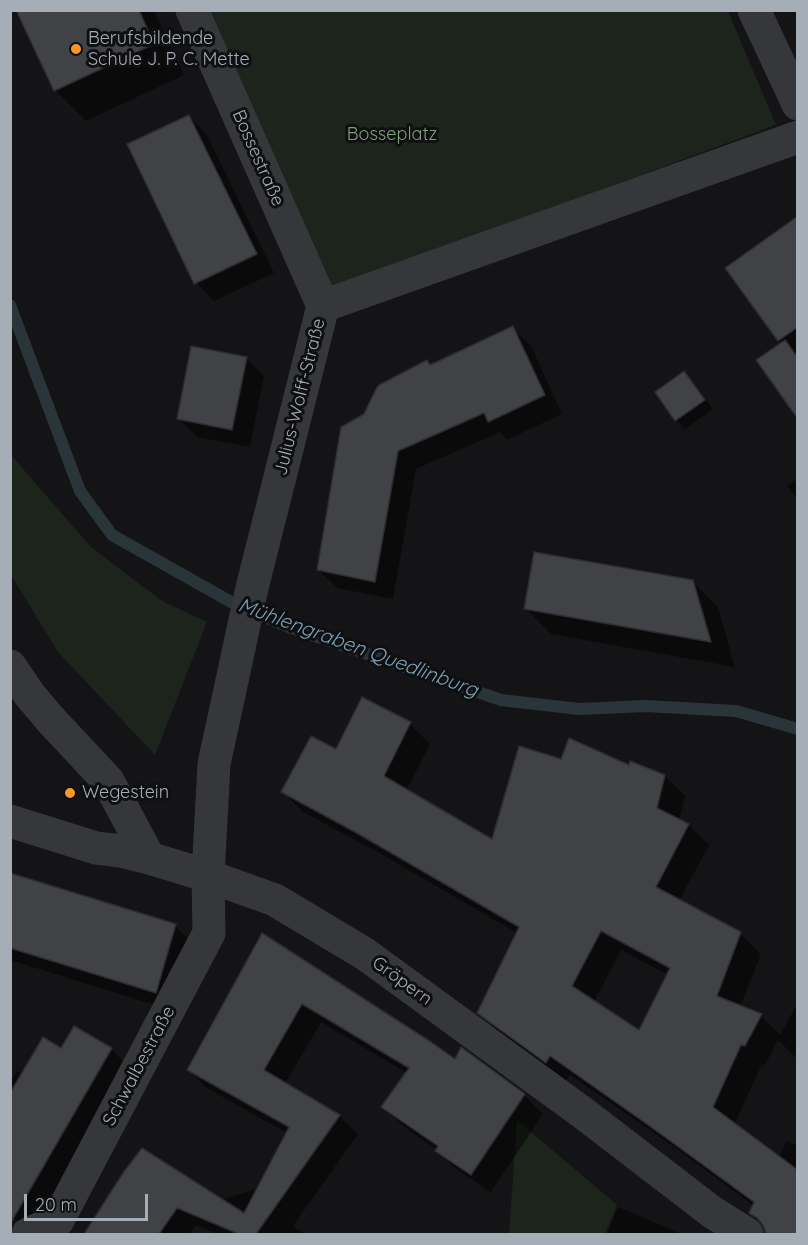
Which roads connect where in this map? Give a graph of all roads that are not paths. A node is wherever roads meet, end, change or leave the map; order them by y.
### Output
1 (192, 10) edge
2 (754, 10) edge
3 (798, 104) edge
4 (798, 137) edge
5 (323, 306) junction
6 (10, 666) edge
7 (10, 822) edge
8 (149, 858) junction
9 (208, 876) junction
10 (706, 1223) edge
11 (28, 1234) edge
12 (747, 1234) edge

1 - 5 street, Bossestraße
2 - 3 street
4 - 5 street, Julius-Wolff-Straße
5 - 9 street, Julius-Wolff-Straße
6 - 8 street
7 - 8 street, Gröpern
8 - 9 street, Gröpern
9 - 10 street, Gröpern
9 - 11 street, Schwalbestraße
10 - 12 street, Gröpern

